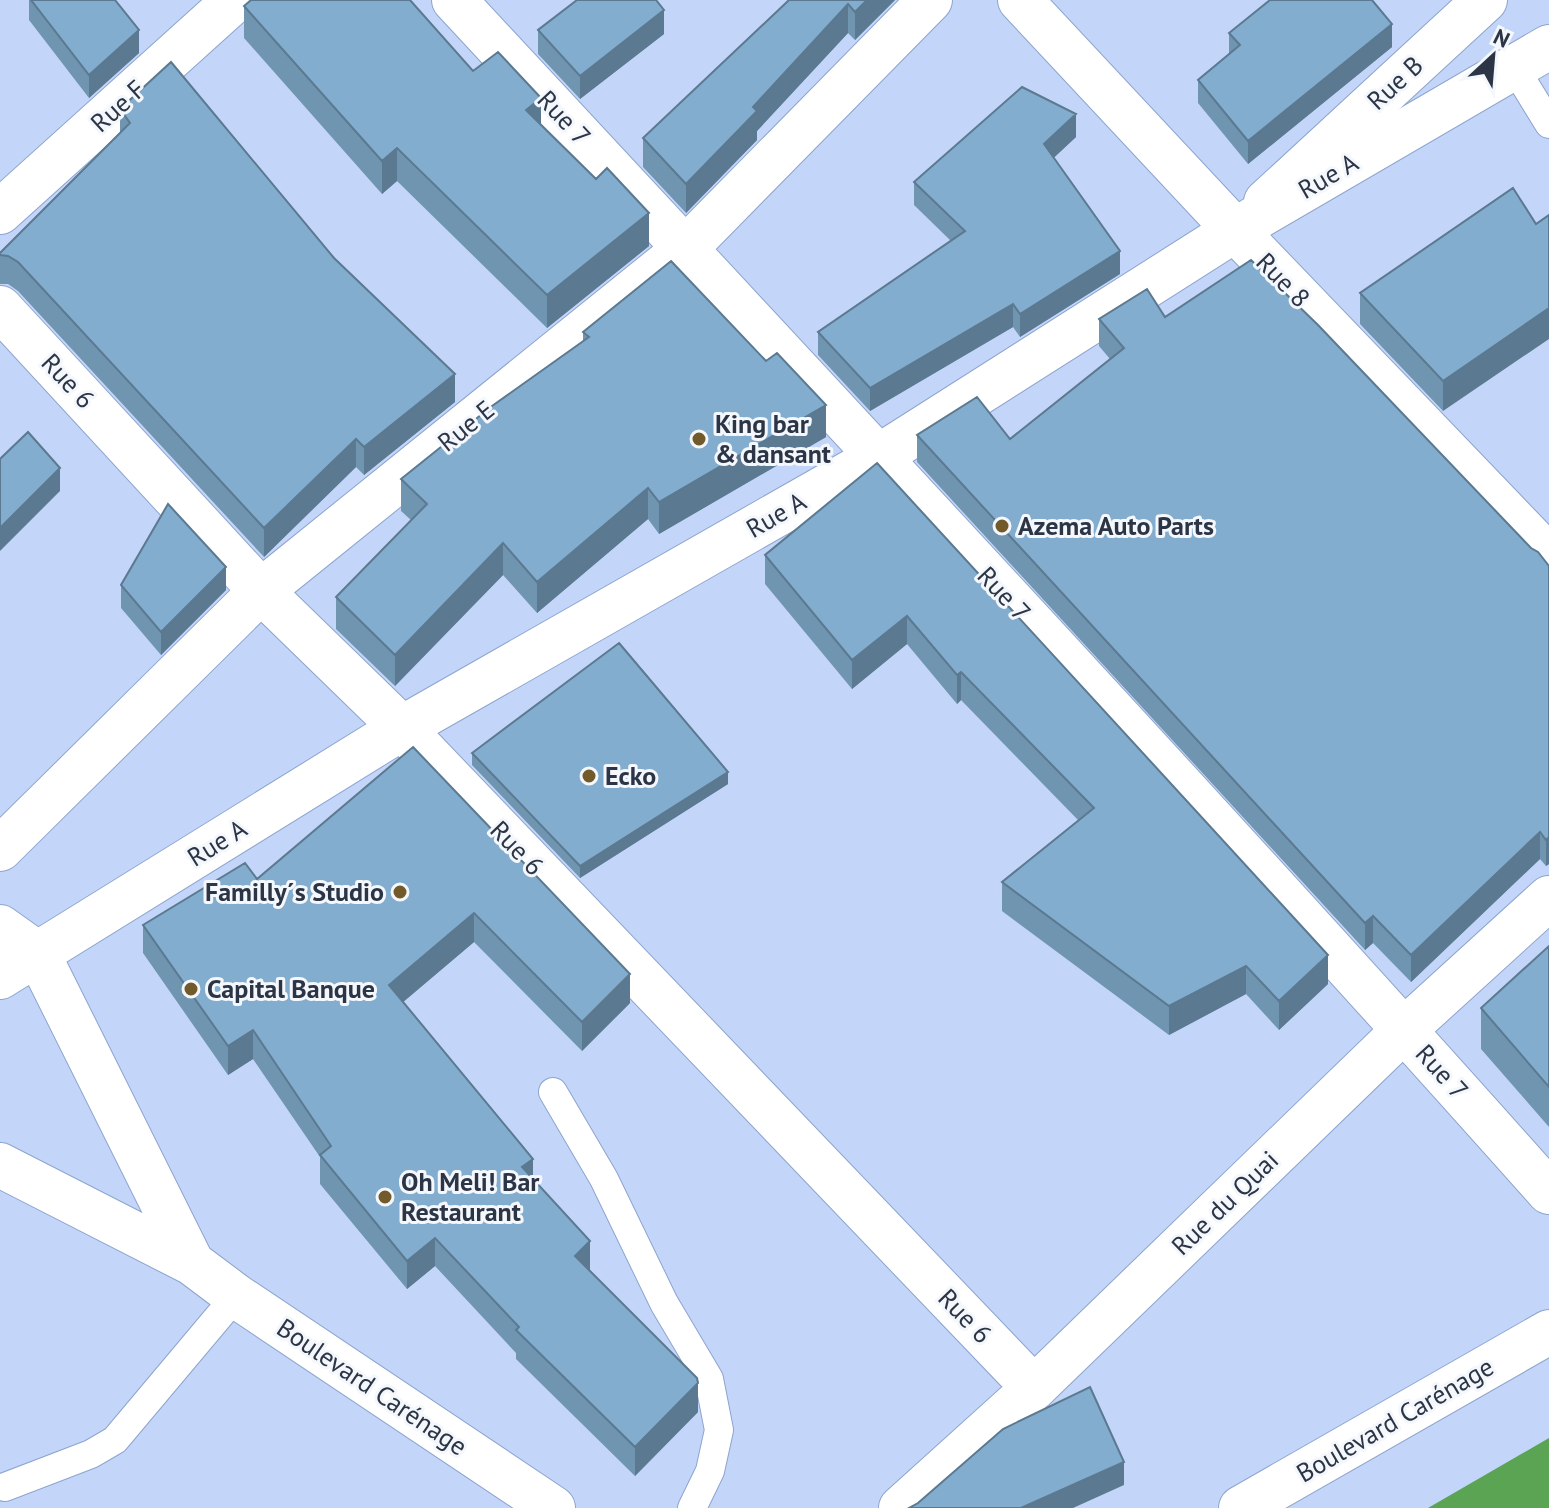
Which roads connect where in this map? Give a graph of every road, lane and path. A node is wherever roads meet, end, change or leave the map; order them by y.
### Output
1 (235, 0) edge
2 (454, 0) edge
3 (930, 0) edge
4 (1020, 0) edge
5 (1485, 0) edge
6 (1532, 57) edge
7 (1549, 124) edge
8 (0, 212) edge
9 (1235, 230) junction
10 (685, 249) junction
11 (0, 308) edge
12 (878, 457) junction
13 (1549, 557) edge
14 (261, 591) junction
15 (402, 728) junction
16 (0, 849) edge
17 (1549, 898) edge
18 (0, 927) edge
19 (38, 954) junction
20 (0, 977) edge
21 (1404, 1030) junction
22 (553, 1092) dead end
23 (0, 1165) edge
24 (1549, 1192) edge
25 (192, 1263) junction
26 (236, 1296) junction
27 (1549, 1332) edge
28 (1034, 1388) junction
29 (5, 1487) dead end
30 (553, 1508) edge
31 (692, 1508) edge
32 (901, 1508) edge
33 (1241, 1508) edge

1 - 8 street, Rue F
2 - 10 street, Rue 7
3 - 10 street, Rue E
4 - 9 street, Rue 8
5 - 9 street, Rue B
6 - 7 lane
6 - 9 street, Rue A
9 - 12 street, Rue A
9 - 13 street, Rue 8
10 - 12 street, Rue 7
10 - 14 street, Rue E
11 - 14 street, Rue 6
12 - 15 street, Rue A
12 - 21 street, Rue 7
14 - 15 street, Rue 6
14 - 16 street, Rue E
15 - 19 street, Rue A
15 - 28 street, Rue 6
17 - 21 street, Rue du Quai
18 - 19 street
19 - 20 street, Rue A
19 - 25 street, Boulevard Carénage
21 - 24 street, Rue 7
21 - 28 street, Rue du Quai
22 - 31 lane
23 - 25 street, Boulevard Carénage
25 - 26 street, Boulevard Carénage
26 - 29 lane
26 - 30 street, Boulevard Carénage
27 - 33 street, Boulevard Carénage
28 - 32 street, Rue du Quai

